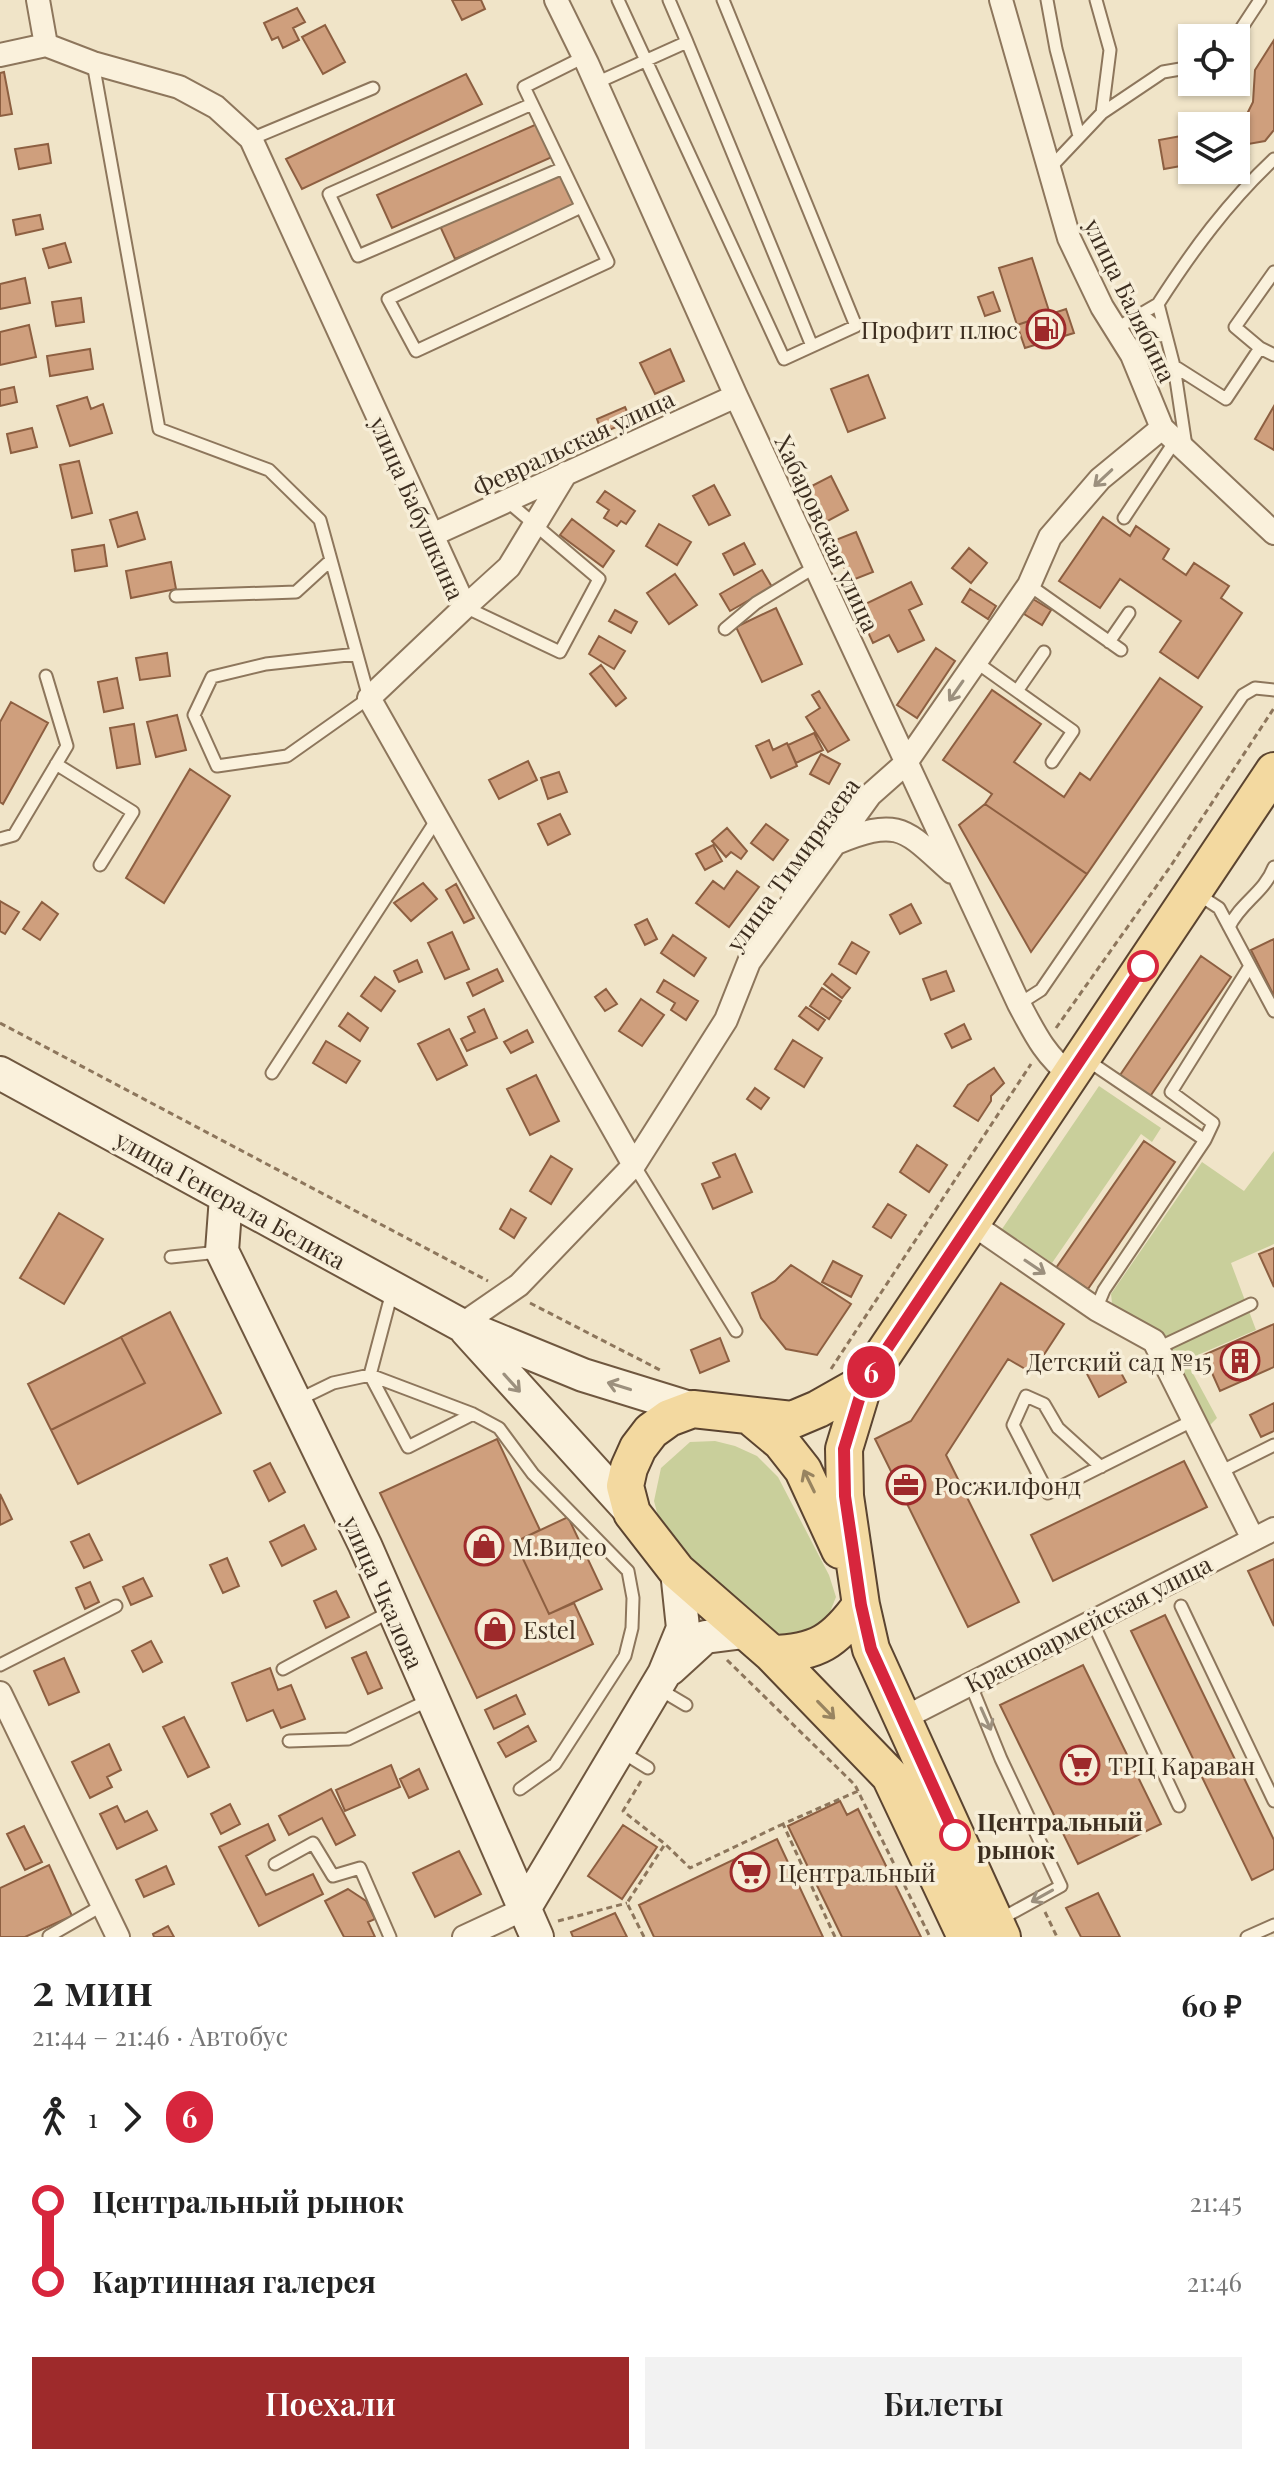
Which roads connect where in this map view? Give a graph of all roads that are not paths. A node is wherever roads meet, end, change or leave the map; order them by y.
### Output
1 (38, 0) edge
2 (556, 0) edge
3 (618, 0) edge
4 (669, 0) edge
5 (723, 0) edge
6 (1001, 0) edge
7 (1047, 0) edge
8 (1096, 0) edge
9 (1260, 0) edge
10 (1244, 24) edge
11 (687, 42) junction
12 (46, 45) junction
13 (0, 55) edge
14 (584, 57) junction
15 (646, 61) junction
16 (93, 63) junction
17 (1178, 69) edge
18 (596, 83) junction
19 (373, 88) dead end
20 (532, 104) junction
21 (1102, 113) junction
22 (1079, 136) junction
23 (251, 139) junction
24 (1274, 159) edge
25 (563, 168) junction
26 (1049, 169) junction
27 (581, 207) junction
28 (1274, 272) edge
29 (1158, 304) junction
30 (1125, 323) junction
31 (1167, 340) junction
32 (812, 346) junction
33 (1260, 348) junction
34 (1274, 355) edge
35 (1174, 366) junction
36 (736, 396) junction
37 (1175, 440) junction
38 (566, 473) junction
39 (507, 501) junction
40 (1124, 518) dead end
41 (535, 525) junction
42 (1274, 533) edge
43 (432, 535) junction
44 (331, 560) junction
45 (815, 567) junction
46 (1029, 585) junction
47 (176, 596) dead end
48 (465, 607) junction
49 (1129, 613) dead end
50 (725, 629) dead end
51 (1109, 642) junction
52 (1121, 650) dead end
53 (1044, 652) dead end
54 (357, 654) junction
55 (976, 662) junction
56 (46, 676) dead end
57 (1274, 690) edge
58 (1017, 691) junction
59 (369, 698) junction
60 (1052, 762) dead end
61 (56, 764) junction
62 (905, 764) junction
63 (1274, 771) edge
64 (437, 818) junction
65 (0, 839) edge
66 (835, 843) junction
67 (100, 865) dead end
68 (1274, 867) edge
69 (960, 879) junction
70 (1194, 891) junction
71 (1229, 927) junction
72 (1250, 966) junction
73 (1019, 1004) junction
74 (1274, 1011) edge
75 (1077, 1066) junction
76 (0, 1073) edge
77 (272, 1073) dead end
78 (1205, 1140) junction
79 (634, 1165) junction
80 (226, 1197) junction
81 (971, 1223) junction
82 (222, 1251) junction
83 (171, 1257) dead end
84 (393, 1288) junction
85 (1251, 1304) dead end
86 (1096, 1309) junction
87 (461, 1325) junction
88 (736, 1331) dead end
89 (1158, 1348) junction
90 (370, 1375) junction
91 (864, 1383) junction
92 (295, 1401) junction
93 (693, 1409) junction
94 (473, 1414) junction
95 (751, 1417) junction
96 (1194, 1420) junction
97 (1274, 1445) edge
98 (1101, 1467) junction
99 (1220, 1472) junction
100 (632, 1513) junction
101 (1274, 1529) edge
102 (1253, 1539) junction
103 (677, 1571) junction
104 (861, 1605) junction
105 (116, 1606) dead end
106 (1181, 1606) dead end
107 (393, 1610) junction
108 (1092, 1621) junction
109 (733, 1644) junction
110 (772, 1654) junction
111 (0, 1665) edge
112 (283, 1669) dead end
113 (660, 1681) junction
114 (970, 1683) junction
115 (0, 1693) edge
116 (432, 1699) junction
117 (686, 1705) dead end
118 (902, 1719) junction
119 (289, 1741) dead end
120 (619, 1750) junction
121 (648, 1768) road end
122 (520, 1789) dead end
123 (1274, 1801) edge
124 (1179, 1806) dead end
125 (275, 1864) dead end
126 (103, 1905) junction
127 (539, 1923) edge
128 (1274, 1925) edge
129 (987, 1932) edge
130 (49, 1936) edge
131 (118, 1937) edge
132 (390, 1937) edge
133 (464, 1937) edge
134 (1247, 1937) edge

1 - 12 street
2 - 14 street, Хабаровская улица
3 - 15 lane
4 - 11 lane
5 - 32 lane
6 - 26 street, улица Балябина
7 - 22 lane
8 - 21 lane
9 - 10 lane
11 - 15 lane
11 - 32 lane
12 - 13 street
12 - 16 street, улица Бабушкина
14 - 18 street, Хабаровская улица
14 - 20 lane
15 - 18 lane
15 - 32 lane
16 - 23 street, улица Бабушкина
16 - 44 lane
17 - 21 lane
18 - 36 street, Хабаровская улица
19 - 23 lane
20 - 25 lane
20 - 25 lane
21 - 22 lane
22 - 26 lane
23 - 43 street, улица Бабушкина
24 - 29 lane
25 - 27 lane
26 - 30 street, улица Балябина
27 - 27 lane
28 - 33 lane
29 - 30 lane
29 - 31 lane
30 - 31 lane
30 - 37 street, улица Балябина
31 - 35 lane
33 - 34 lane
33 - 35 lane
35 - 37 lane
36 - 38 street, Февральская улица
36 - 45 street, Хабаровская улица
37 - 40 lane
37 - 42 street, улица Балябина
37 -> 46 street, улица Тимирязева
38 - 39 street, Февральская улица
38 - 41 street
39 - 41 lane
39 - 43 street, Февральская улица
41 - 48 street
41 - 48 lane
43 - 48 street, улица Бабушкина
44 - 47 lane
44 - 54 lane
45 - 50 lane
45 - 62 street, Хабаровская улица
46 - 51 lane
46 - 55 street, улица Тимирязева
48 - 59 street, улица Бабушкина
49 - 51 lane
51 - 52 lane
53 - 58 lane
54 - 59 lane
54 - 59 lane
55 - 58 lane
55 -> 62 street, улица Тимирязева
56 - 61 lane
57 - 73 lane
58 - 60 lane
59 - 64 street
61 - 65 lane
61 - 67 lane
62 - 66 street, улица Тимирязева
62 - 69 street, Хабаровская улица
63 - 70 main road
64 - 77 lane
64 - 79 street
66 - 69 street
66 - 79 street, улица Тимирязева
68 - 71 lane
69 - 73 street, Хабаровская улица
70 - 71 lane
70 - 75 main road
71 - 72 lane
72 - 74 lane
72 - 78 lane
73 - 75 street, Хабаровская улица
75 - 78 lane
75 - 81 main road
76 - 80 main road, улица Генерала Белика
78 - 86 lane
79 - 87 street, улица Тимирязева
79 - 88 lane
80 - 82 main road
80 - 84 main road, улица Генерала Белика
81 -> 86 street
81 - 91 main road
82 - 83 lane
82 - 92 main road, улица Чкалова
84 - 87 main road, улица Генерала Белика
84 - 90 lane
85 - 89 lane
86 - 89 street
93 -> 87 main road
87 -> 100 main road
89 - 96 street
90 - 92 lane
90 - 94 lane
90 - 94 lane
91 - 95 main road
91 - 104 main road
92 - 107 main road, улица Чкалова
93 - 95 main road
93 - 100 main road
94 - 122 lane
104 -> 95 main road
96 - 98 lane
96 - 99 street
97 - 99 lane
98 - 98 lane
99 - 102 street
100 - 103 main road
101 - 102 street, Красноармейская улица
102 - 108 street, Красноармейская улица
103 - 109 main road
103 - 113 main road
104 - 110 main road
104 - 118 main road
105 - 111 lane
106 - 123 lane
107 - 112 lane
107 - 116 main road, улица Чкалова
108 - 114 street, Красноармейская улица
108 - 124 lane
109 - 110 main road
109 - 113 main road
110 -> 129 main road
113 - 117 lane
113 - 120 main road
114 - 118 street, Красноармейская улица
114 -> 129 lane
115 - 126 street
116 - 119 lane
116 - 127 main road, улица Чкалова
118 - 129 main road
120 - 121 lane
120 - 127 main road
125 - 132 lane
126 - 130 lane
126 - 131 street
127 - 133 street
128 - 134 lane

